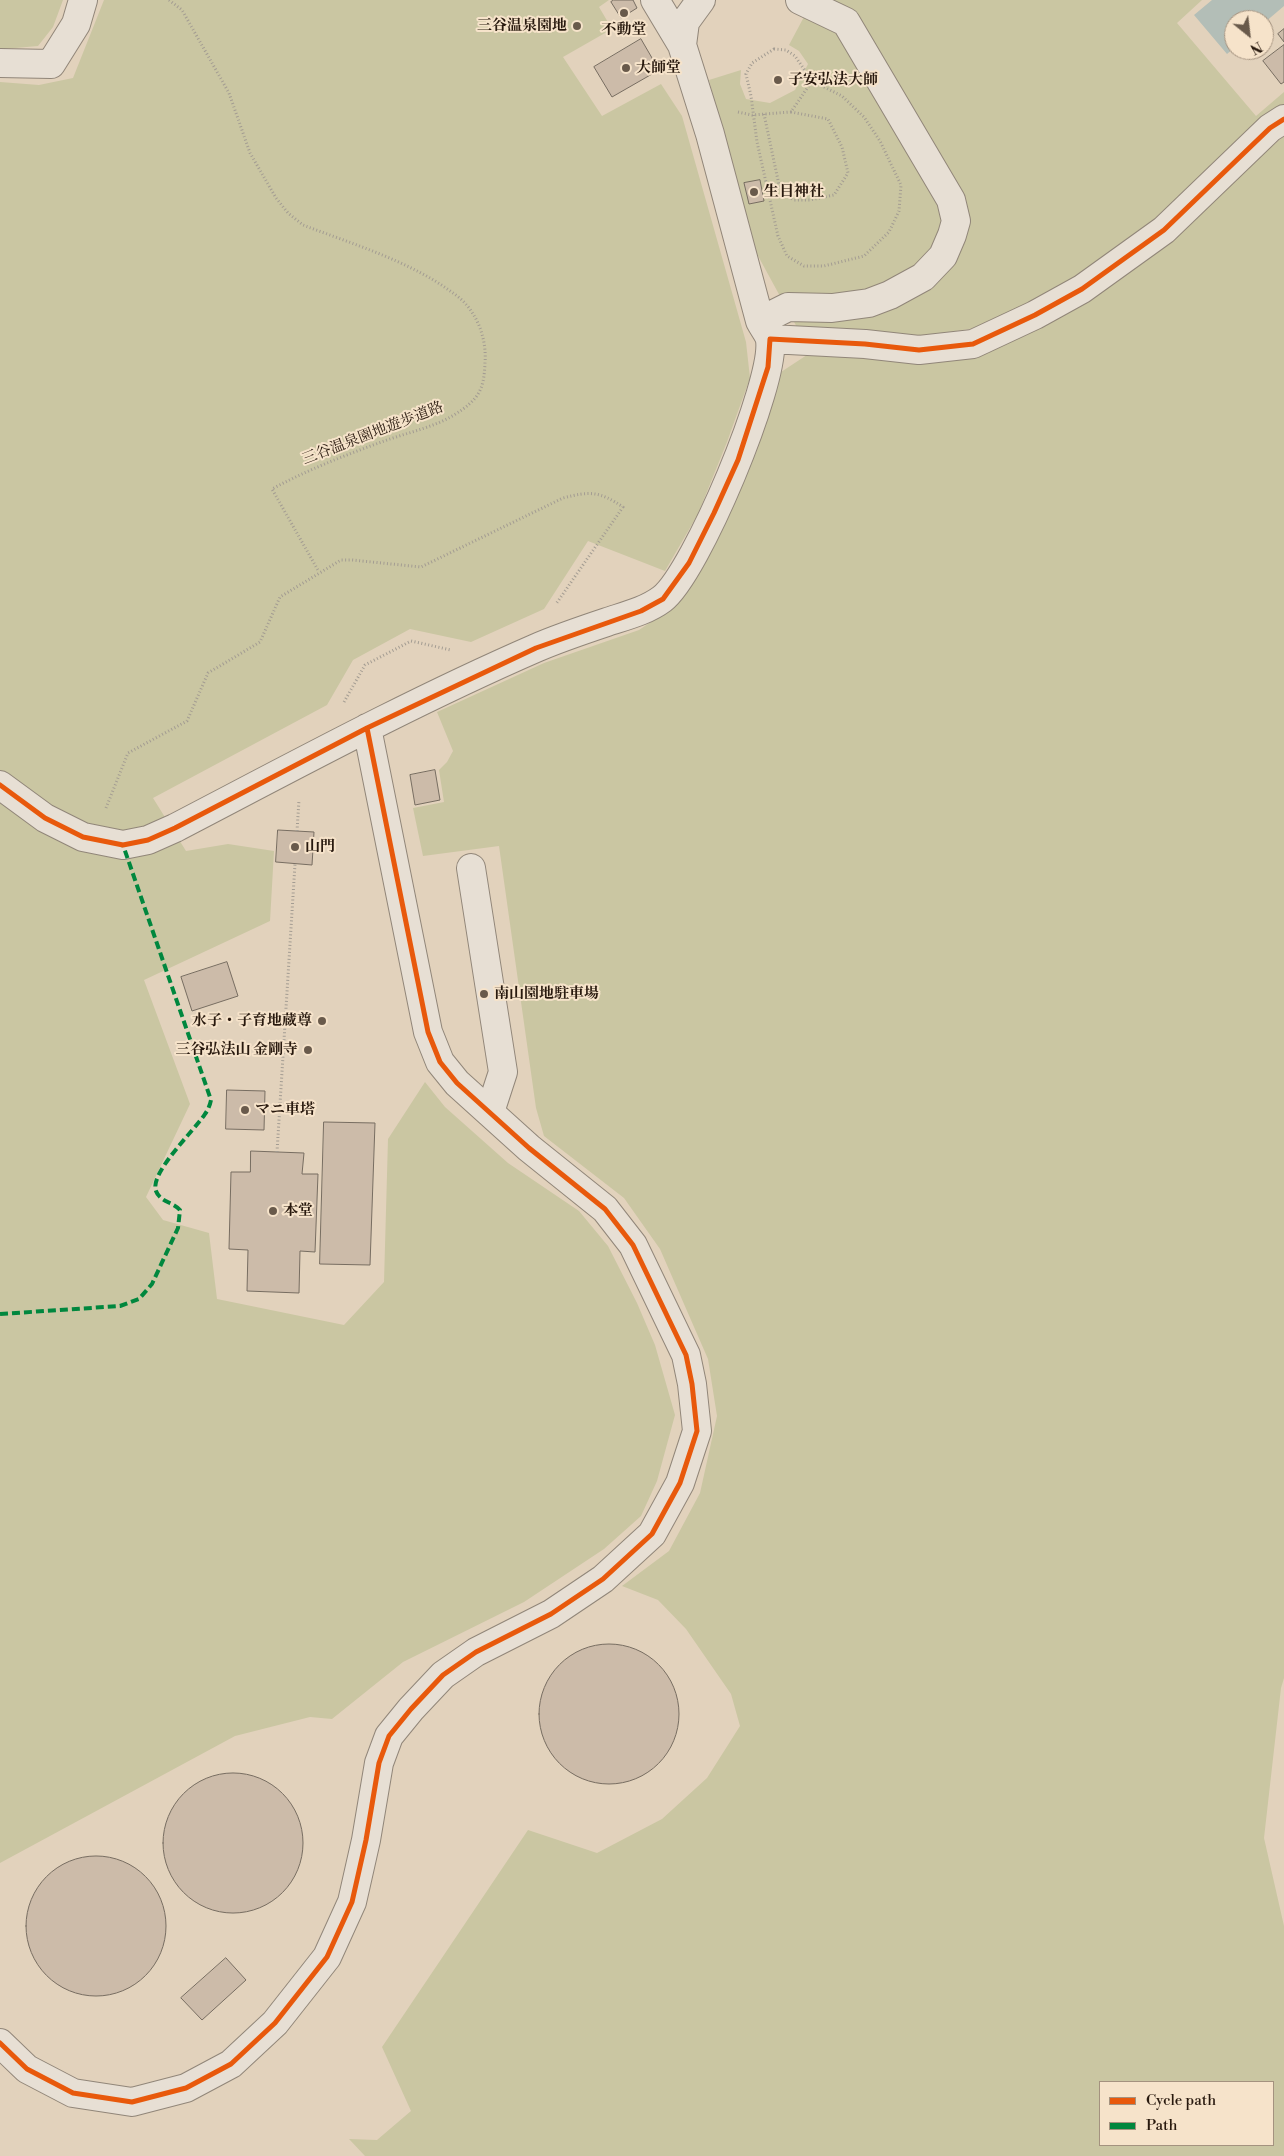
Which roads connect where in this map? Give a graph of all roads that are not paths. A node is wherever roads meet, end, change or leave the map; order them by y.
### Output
1 (83, 0) edge
2 (655, 0) edge
3 (701, 0) edge
4 (800, 0) edge
5 (682, 45) junction
6 (0, 63) edge
7 (1284, 119) edge
8 (765, 330) junction
9 (368, 728) junction
10 (0, 785) edge
11 (471, 868) dead end
12 (490, 1112) junction
13 (0, 2043) edge

1 - 6 street
2 - 5 street
3 - 5 street
4 - 8 street
5 - 8 street
7 - 8 street
8 - 9 street
9 - 10 street
9 - 12 street
11 - 12 street
12 - 13 street

